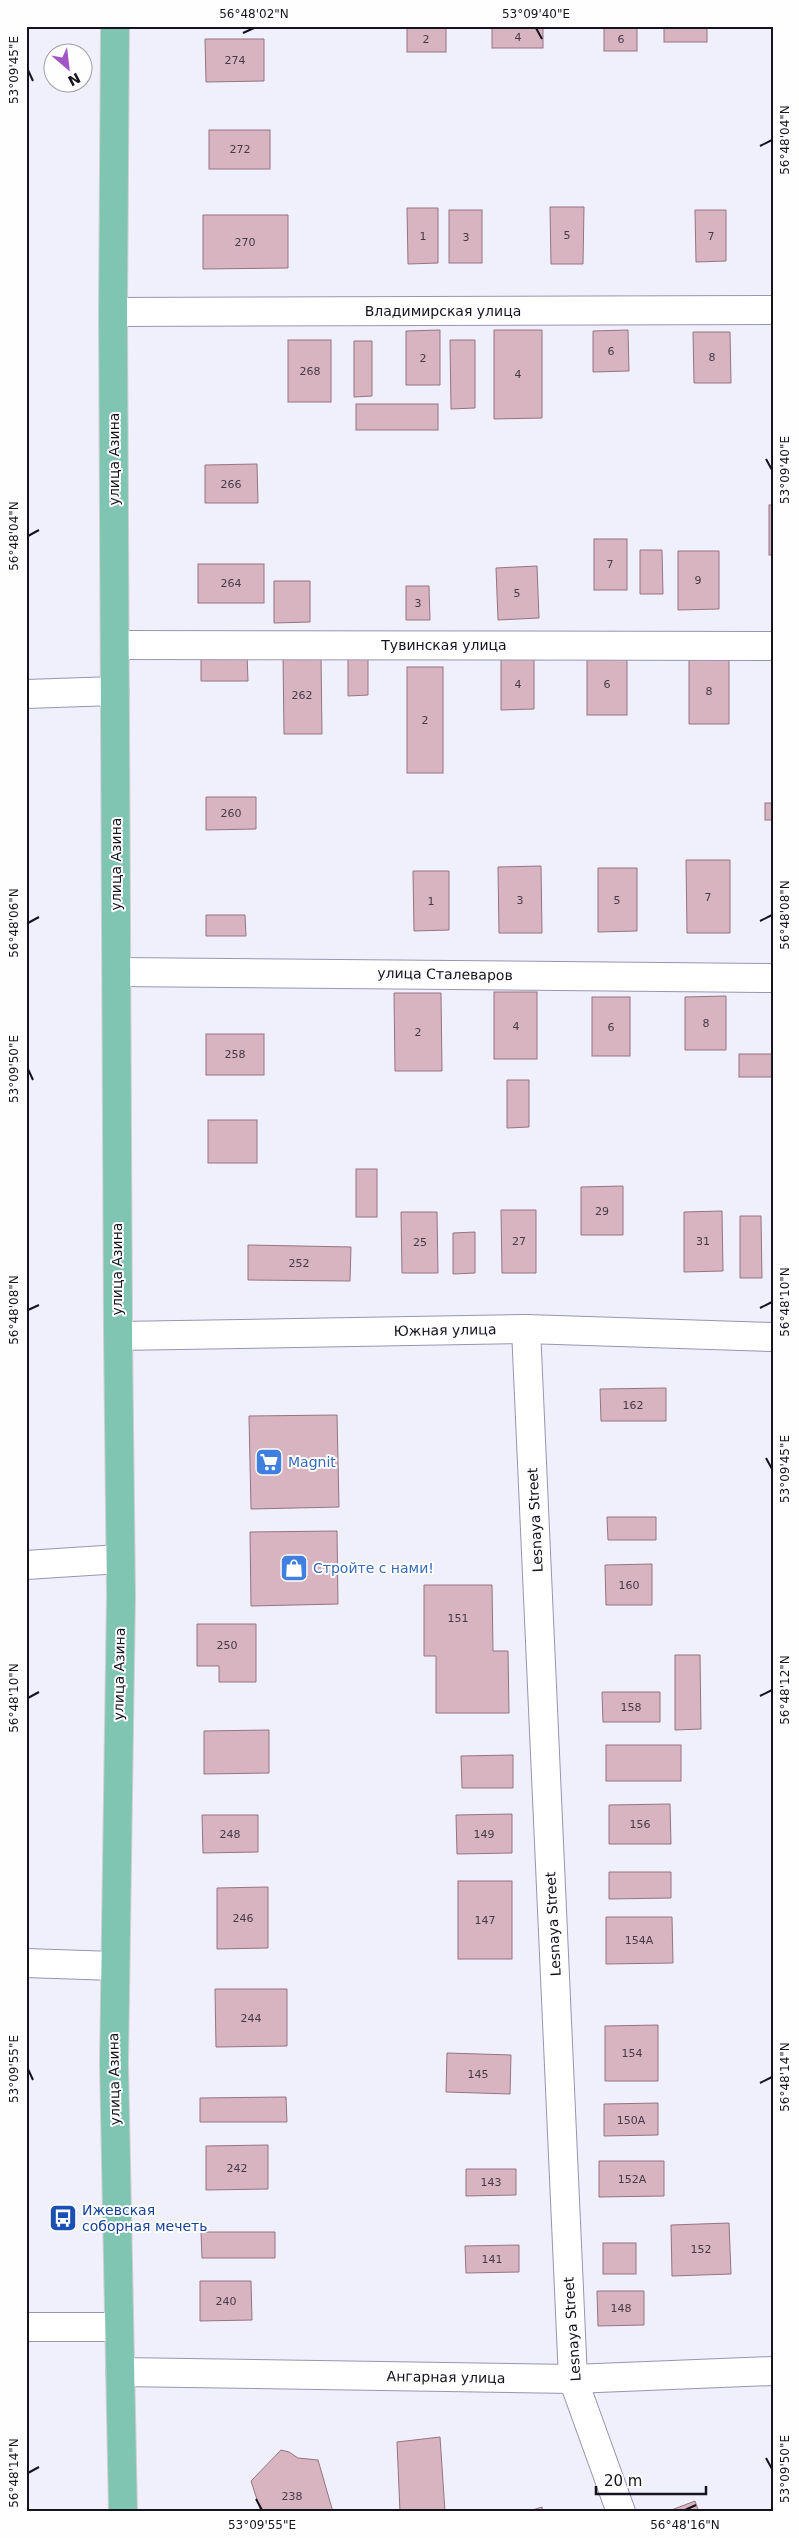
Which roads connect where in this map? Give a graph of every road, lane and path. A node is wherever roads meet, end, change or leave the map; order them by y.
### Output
1 (115, 26) edge
2 (773, 310) edge
3 (113, 312) junction
4 (116, 645) junction
5 (773, 646) edge
6 (116, 691) junction
7 (26, 694) edge
8 (116, 972) junction
9 (773, 978) edge
10 (526, 1329) junction
11 (118, 1336) junction
12 (773, 1336) edge
13 (120, 1559) junction
14 (26, 1565) edge
15 (26, 1963) edge
16 (114, 1966) junction
17 (26, 2327) edge
18 (119, 2327) junction
19 (773, 2371) edge
20 (120, 2372) junction
21 (573, 2379) junction
22 (123, 2512) edge
23 (621, 2512) edge

1 - 3 main road, улица Азина
2 - 3 street, Владимирская улица
3 - 4 main road, улица Азина
4 - 5 street, Тувинская улица
4 - 6 main road, улица Азина
6 - 7 street
6 - 8 main road, улица Азина
8 - 9 street, улица Сталеваров
8 - 11 main road, улица Азина
10 - 11 street, Южная улица
10 - 12 street, Южная улица
10 - 21 street, Lesnaya Street
11 - 13 main road, улица Азина
13 - 14 street
13 - 16 main road, улица Азина
15 - 16 street
16 - 18 main road, улица Азина
17 - 18 street
18 - 20 main road, улица Азина
19 - 21 street, Ангарная улица
20 - 21 street, Ангарная улица
20 - 22 main road, улица Азина
21 - 23 street, Lesnaya Street

